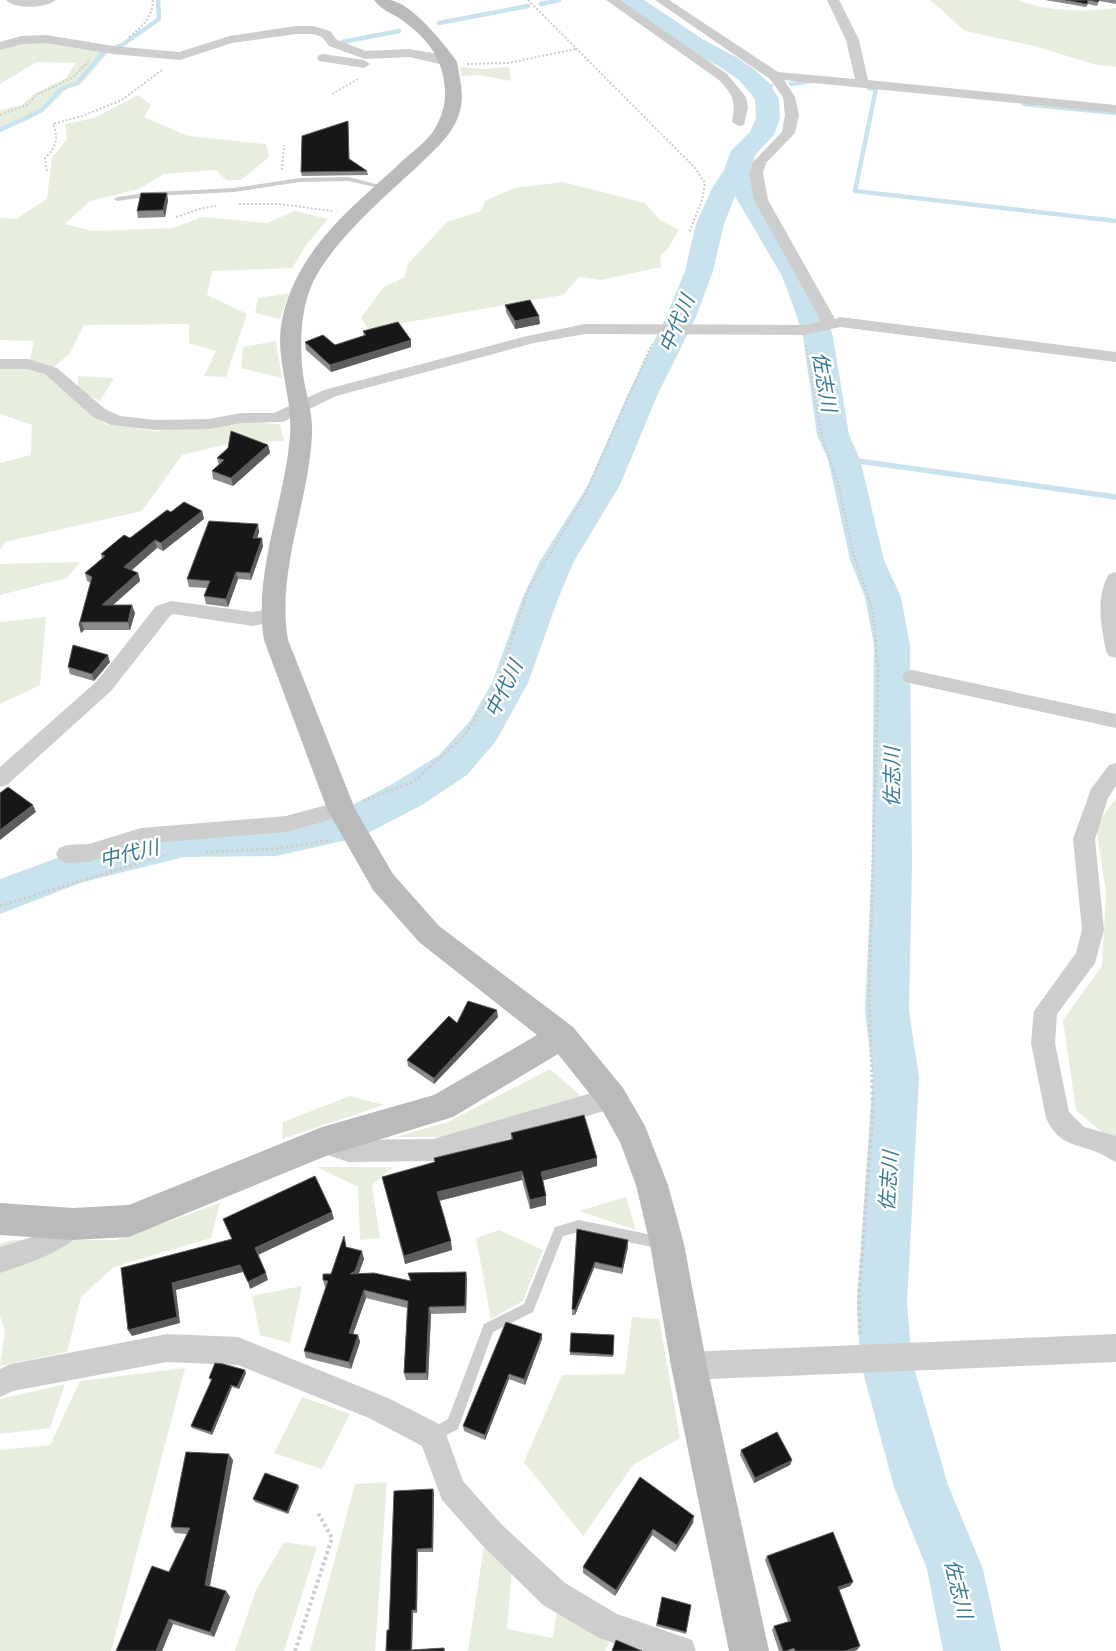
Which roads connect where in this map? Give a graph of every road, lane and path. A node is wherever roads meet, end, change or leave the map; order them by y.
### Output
1 (12, 0) edge
2 (50, 0) edge
3 (153, 0) edge
4 (382, 0) edge
5 (528, 0) edge
6 (612, 0) edge
7 (661, 0) edge
8 (833, 0) edge
9 (0, 46) edge
10 (109, 49) junction
11 (576, 49) junction
12 (180, 56) junction
13 (323, 58) dead end
14 (449, 62) junction
15 (775, 76) junction
16 (862, 83) junction
17 (1116, 109) edge
18 (0, 115) edge
19 (739, 122) dead end
20 (284, 145) dead end
21 (47, 172) dead end
22 (281, 183) junction
23 (386, 188) junction
24 (117, 199) dead end
25 (238, 204) dead end
26 (221, 205) dead end
27 (355, 215) junction
28 (176, 217) dead end
29 (689, 233) dead end
30 (828, 323) junction
31 (658, 330) junction
32 (804, 330) junction
33 (1116, 358) edge
34 (0, 364) edge
35 (300, 407) junction
36 (1116, 578) edge
37 (272, 616) junction
38 (1116, 650) edge
39 (912, 677) dead end
40 (1116, 721) edge
41 (1116, 771) edge
42 (0, 779) edge
43 (341, 809) junction
44 (355, 836) junction
45 (199, 852) dead end
46 (171, 853) dead end
47 (68, 854) dead end
48 (0, 906) edge
49 (562, 1036) junction
50 (612, 1098) junction
51 (322, 1142) junction
52 (1116, 1151) edge
53 (0, 1219) edge
54 (73, 1224) junction
55 (667, 1244) junction
56 (0, 1260) edge
57 (1116, 1348) edge
58 (860, 1359) junction
59 (688, 1366) junction
60 (0, 1382) edge
61 (433, 1436) junction
62 (317, 1511) dead end
63 (295, 1651) edge
64 (681, 1651) edge
65 (749, 1651) edge

1 - 2 street
3 - 10 path
4 - 14 street
5 - 11 path
6 - 19 street
7 - 15 street
8 - 16 street
9 - 10 street
10 - 12 street
10 - 18 path
11 - 14 path
11 - 29 path
12 - 14 street
12 - 21 path
13 - 14 street
14 - 23 street
15 - 16 street
15 - 30 street
16 - 17 street
20 - 22 path
22 - 23 lane
22 - 24 lane
23 - 27 street
25 - 27 path
26 - 28 path
27 - 35 street
30 - 32 street
30 - 33 street
31 - 32 street
31 - 35 street
31 - 43 path
32 - 58 path
34 - 35 street
35 - 37 street
36 - 38 street
37 - 42 street
37 - 43 street
39 - 40 street
41 - 52 street
43 - 44 street
43 - 47 street
44 - 45 path
44 - 49 street
46 - 48 path
49 - 50 street
49 - 51 street
50 - 51 street
50 - 55 street
51 - 54 street
53 - 54 street
54 - 56 street
55 - 59 street
55 - 61 lane
57 - 58 street
58 - 59 street
59 - 65 street
60 - 61 street
61 - 64 street
62 - 63 path

